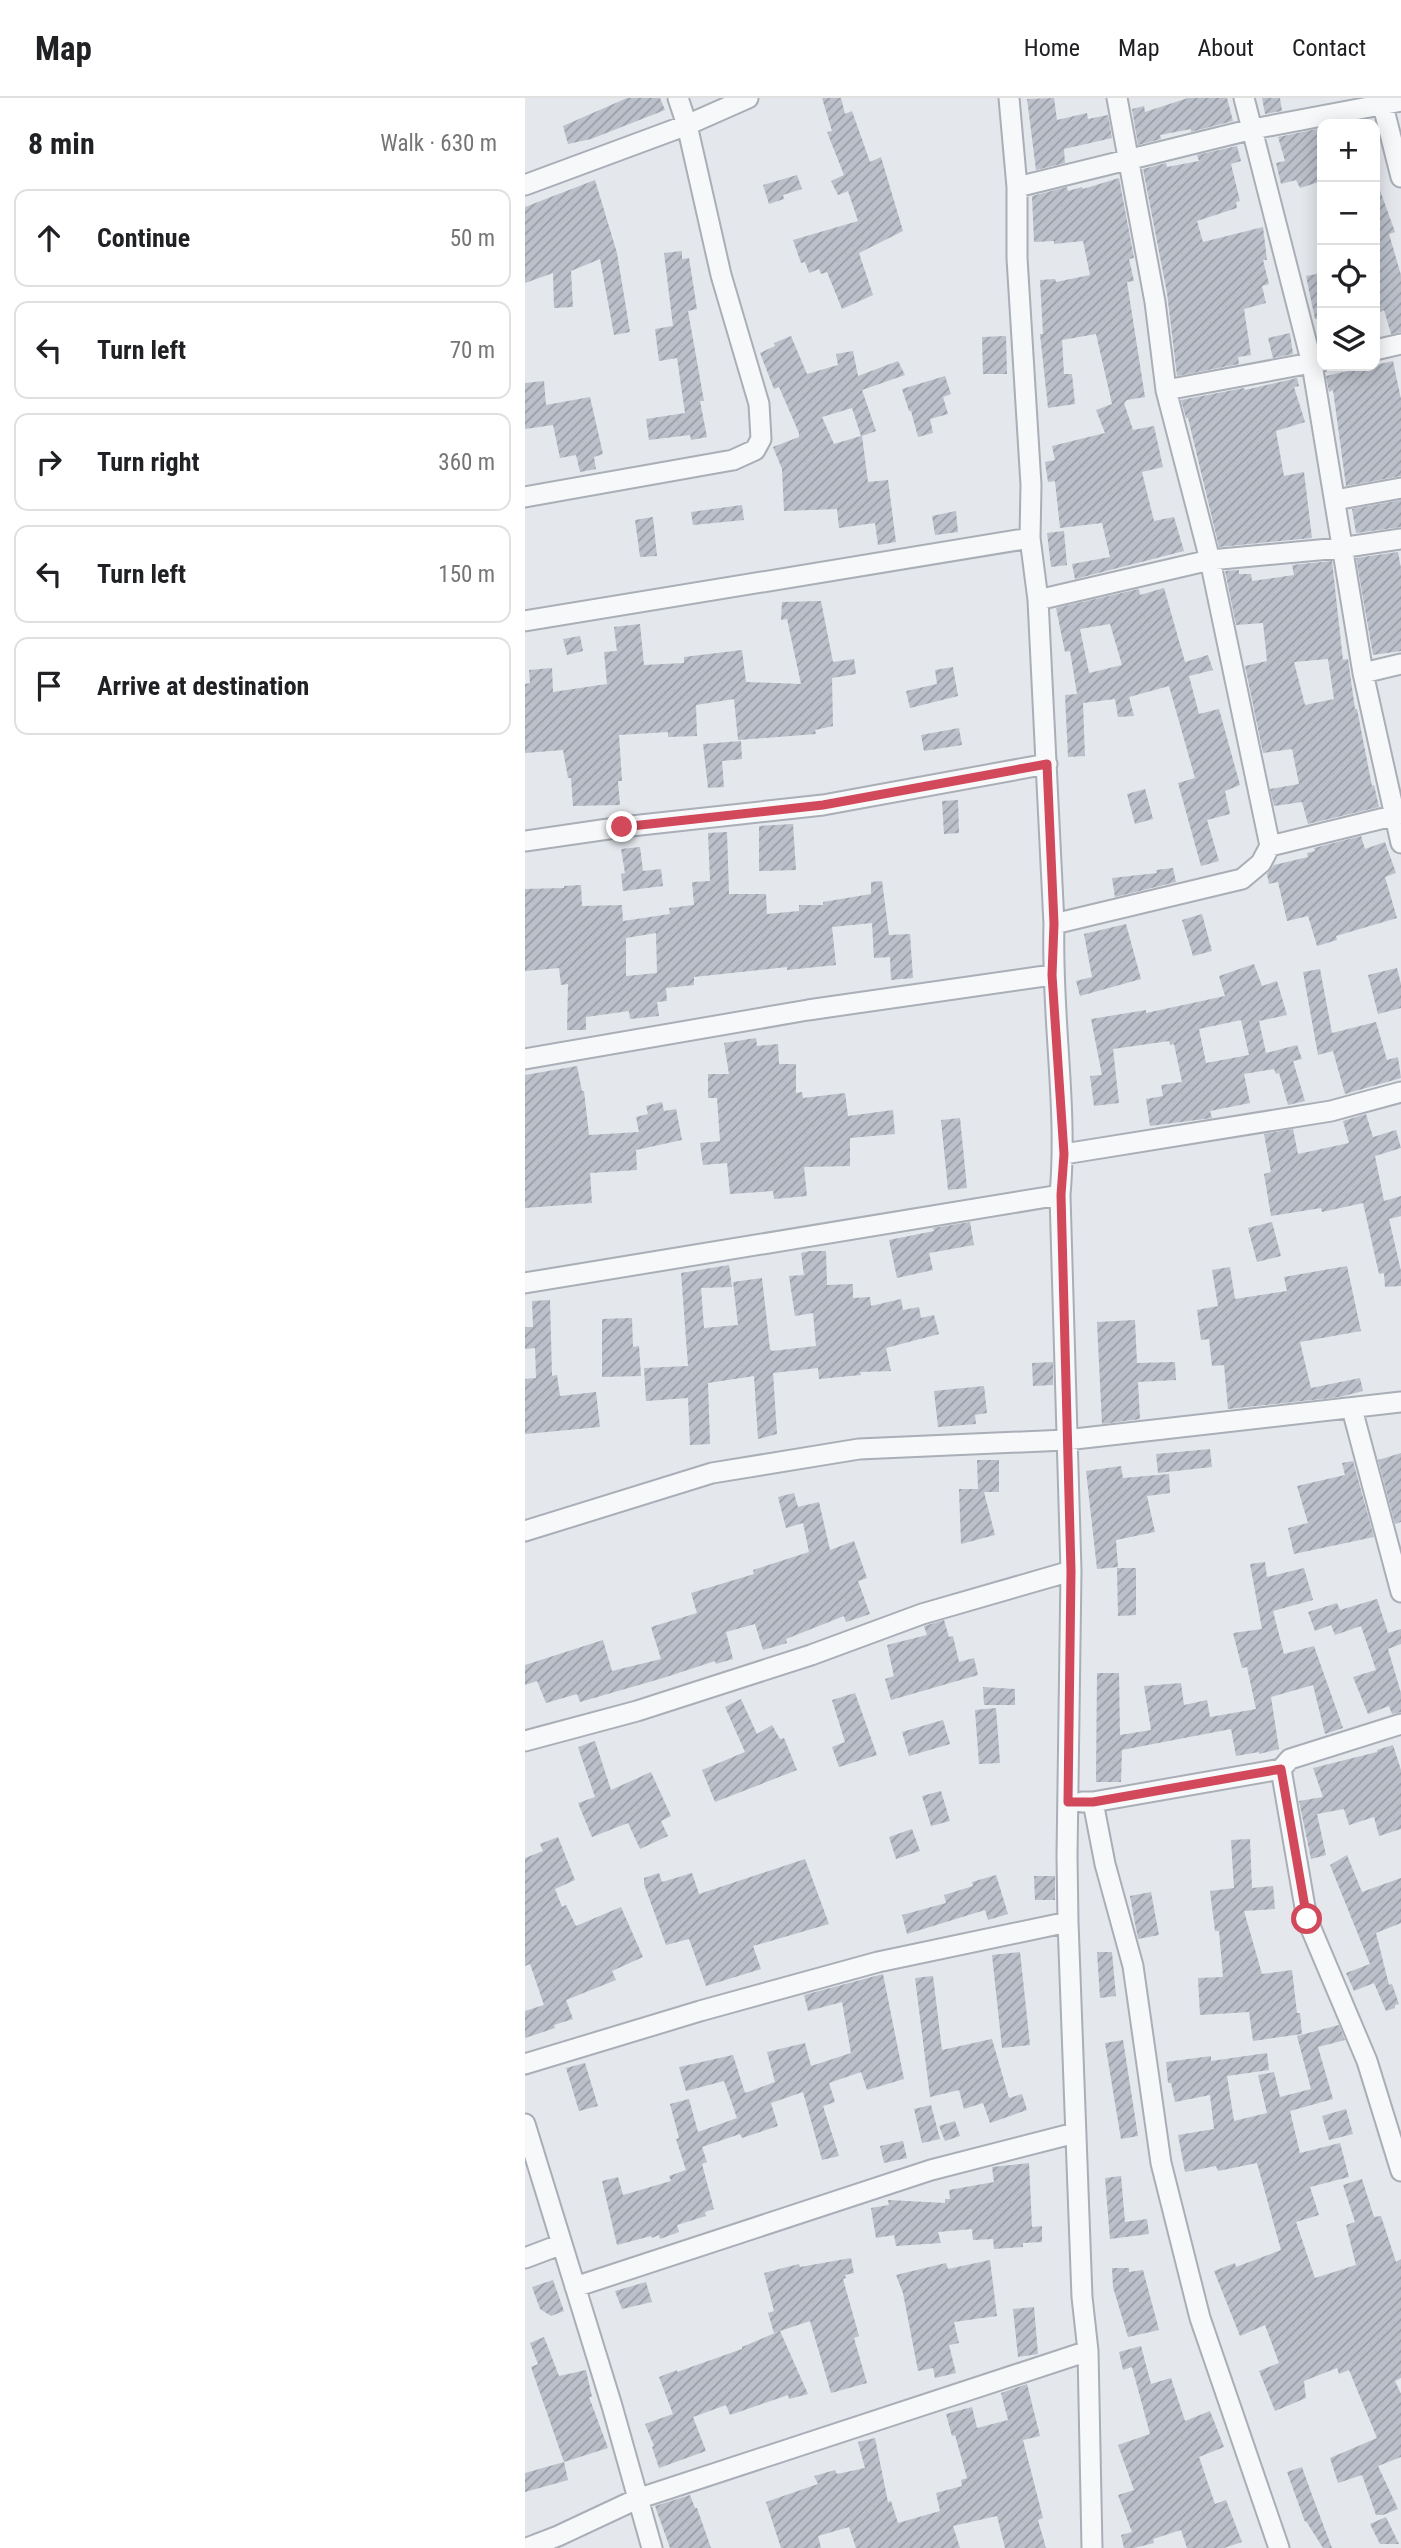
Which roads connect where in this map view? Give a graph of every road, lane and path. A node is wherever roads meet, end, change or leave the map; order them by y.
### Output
1 (678, 98) edge
2 (744, 98) edge
3 (1009, 98) edge
4 (1117, 98) edge
5 (1244, 98) edge
6 (1388, 101) edge
7 (687, 125) junction
8 (1253, 129) junction
9 (1131, 161) junction
10 (1401, 177) edge
11 (525, 185) edge
12 (1017, 187) junction
13 (1401, 344) edge
14 (1380, 348) edge
15 (1317, 363) edge
16 (1318, 371) edge
17 (1166, 390) junction
18 (1401, 488) edge
19 (525, 497) edge
20 (1335, 500) junction
21 (1030, 538) junction
22 (1401, 539) edge
23 (1341, 548) junction
24 (1210, 560) junction
25 (1038, 600) junction
26 (525, 621) edge
27 (1401, 664) edge
28 (1363, 673) junction
29 (1047, 764) junction
30 (1398, 814) edge
31 (525, 841) edge
32 (1401, 843) edge
33 (1270, 846) junction
34 (1054, 924) junction
35 (1052, 975) junction
36 (525, 1059) edge
37 (1401, 1092) edge
38 (1064, 1154) junction
39 (1061, 1195) junction
40 (525, 1283) edge
41 (1401, 1402) edge
42 (1352, 1409) junction
43 (1066, 1440) junction
44 (525, 1531) edge
45 (1071, 1571) junction
46 (1401, 1592) edge
47 (1401, 1724) edge
48 (525, 1741) edge
49 (1281, 1769) junction
50 (1068, 1802) junction
51 (1093, 1802) junction
52 (1068, 1922) junction
53 (525, 2064) edge
54 (525, 2124) edge
55 (1075, 2133) junction
56 (1401, 2171) edge
57 (562, 2244) junction
58 (525, 2258) edge
59 (575, 2287) junction
60 (1088, 2351) junction
61 (637, 2498) junction
62 (527, 2548) edge
63 (652, 2548) edge
64 (1092, 2548) edge
65 (1279, 2548) edge

1 - 7 street
2 - 7 street
3 - 12 street
4 - 9 street
5 - 8 street
6 - 8 street
6 - 10 street
7 - 11 street
7 - 19 street
8 - 9 street
8 - 15 street
9 - 12 street
9 - 17 street
12 - 21 street
13 - 14 street
15 - 17 street
16 - 20 street
17 - 24 street
18 - 20 street
20 - 23 street
21 - 25 street
21 - 26 street
22 - 23 street
23 - 24 street
23 - 28 street
24 - 25 street
24 - 33 street
25 - 29 street
27 - 28 street
28 - 30 street
29 - 31 street
29 - 34 street
30 - 32 street
30 - 33 street
33 - 34 street
34 - 35 street
35 - 36 street
35 - 38 street
37 - 38 street
38 - 39 street
39 - 40 street
39 - 43 street
41 - 42 street
42 - 43 street
42 - 46 street
43 - 44 street
43 - 45 street
45 - 48 street
45 - 50 street
47 - 49 street
49 - 51 street
49 - 56 street
50 - 51 street
50 - 52 street
51 - 65 street
52 - 53 street
52 - 55 street
54 - 57 street
55 - 59 street
55 - 60 street
57 - 58 street
57 - 59 street
59 - 61 street
60 - 61 street
60 - 64 street
61 - 62 street
61 - 63 street

